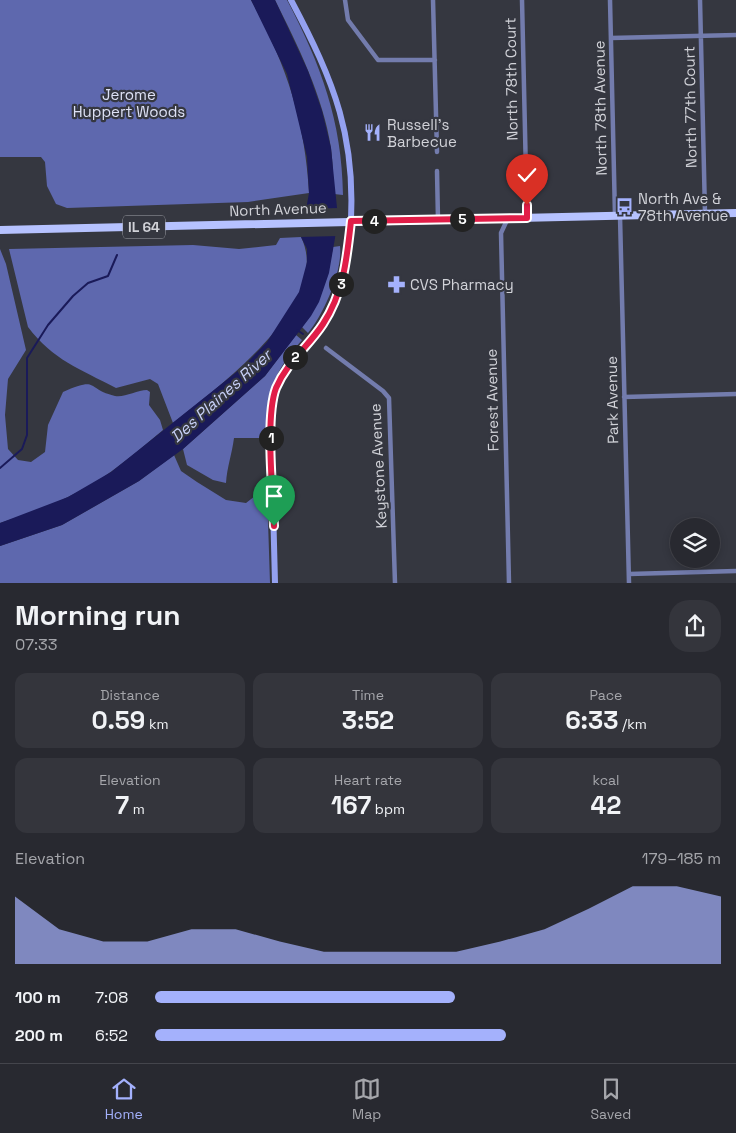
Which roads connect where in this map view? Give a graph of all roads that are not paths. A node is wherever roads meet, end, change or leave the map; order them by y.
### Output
1 (291, 0) edge
2 (345, 0) edge
3 (433, 0) edge
4 (522, 0) edge
5 (610, 0) edge
6 (700, 0) edge
7 (736, 35) edge
8 (700, 36) junction
9 (611, 38) junction
10 (435, 60) junction
11 (437, 152) dead end
12 (437, 171) dead end
13 (705, 213) junction
14 (736, 213) edge
15 (617, 216) junction
16 (508, 218) junction
17 (527, 218) junction
18 (438, 220) junction
19 (351, 221) junction
20 (0, 230) edge
21 (326, 348) dead end
22 (736, 394) edge
23 (624, 397) junction
24 (736, 571) edge
25 (629, 574) junction
26 (275, 583) edge
27 (395, 583) edge
28 (509, 583) edge
29 (629, 583) edge

1 - 19 street
2 - 10 street
3 - 10 street
4 - 17 street, North 78th Court
5 - 9 street, North 78th Avenue
6 - 8 street, North 77th Court
7 - 8 street
8 - 9 street
8 - 13 street, North 77th Court
9 - 15 street, North 78th Avenue
10 - 11 street
12 - 18 street
13 - 14 main road, North Avenue / IL 64
13 - 15 main road, North Avenue / IL 64
15 - 17 main road, North Avenue / IL 64
15 - 23 street, Park Avenue
16 - 17 main road, North Avenue / IL 64
16 - 18 main road, North Avenue / IL 64
16 - 28 street, Forest Avenue
18 - 19 main road, North Avenue / IL 64
19 - 20 main road, North Avenue / IL 64
19 - 26 street
21 - 27 street, Keystone Avenue
22 - 23 street
23 - 25 street, Park Avenue
24 - 25 street
25 - 29 street, Park Avenue

